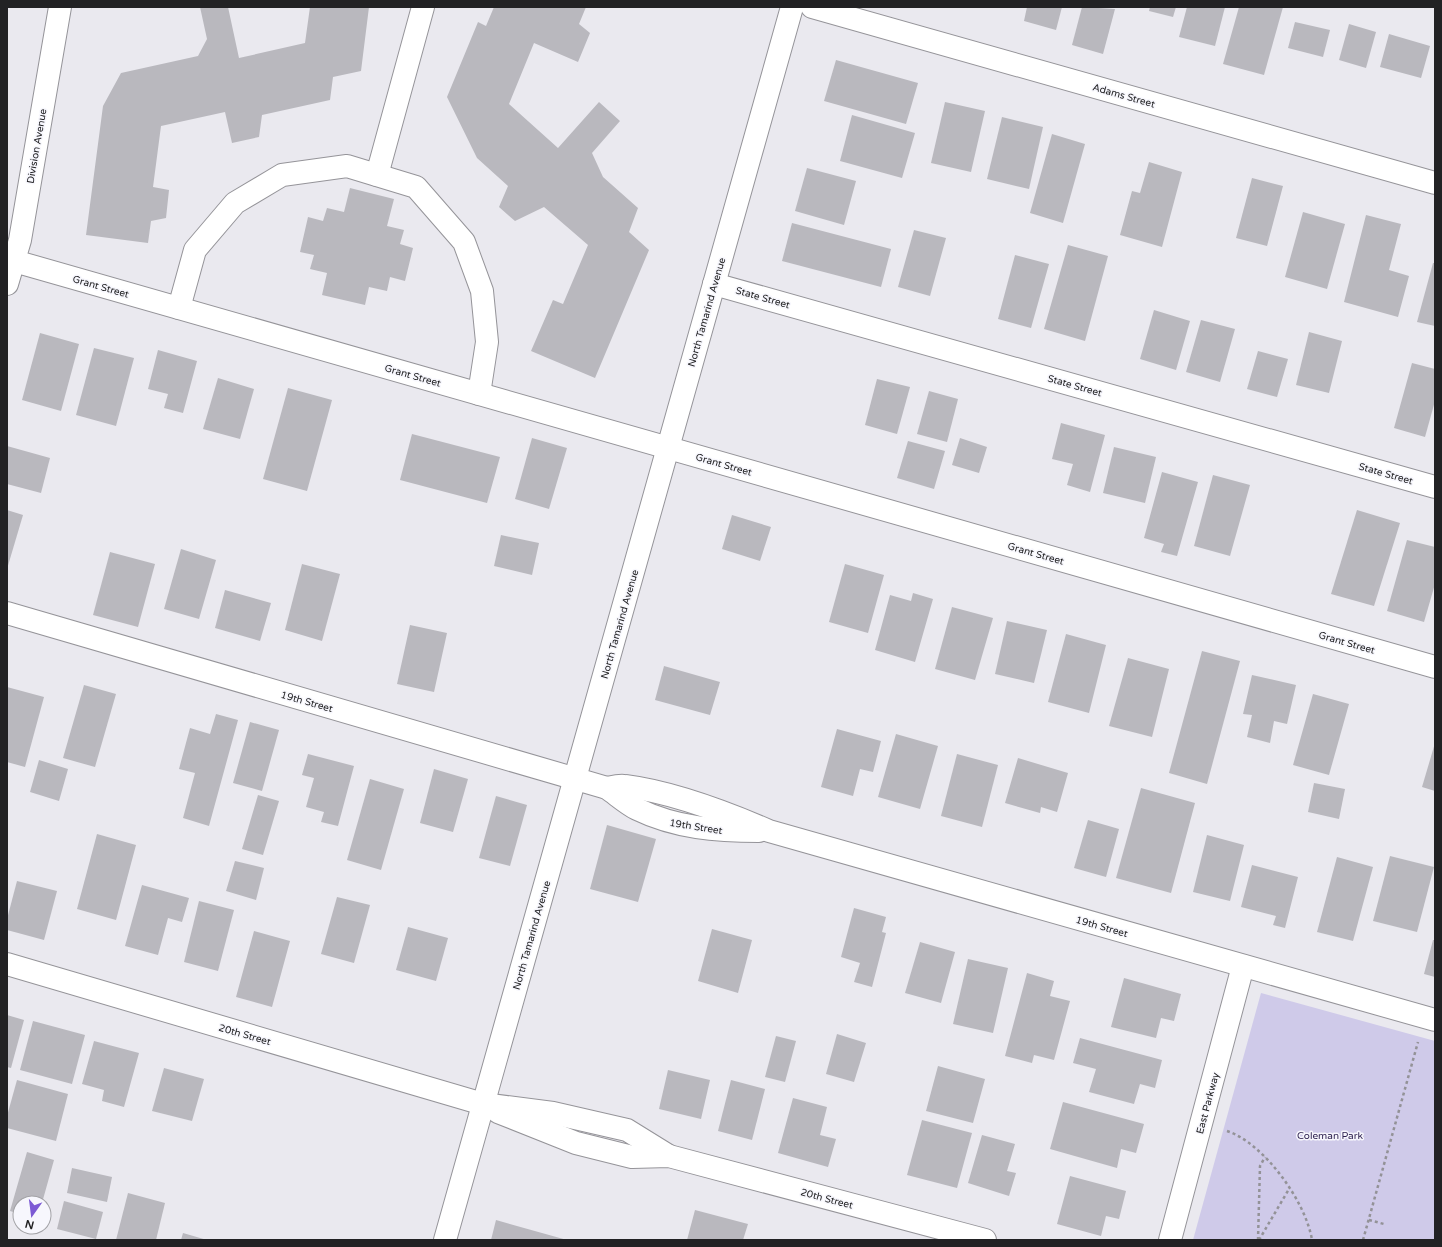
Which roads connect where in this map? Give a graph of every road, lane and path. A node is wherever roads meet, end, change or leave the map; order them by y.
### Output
1 (60, 7) edge
2 (423, 7) edge
3 (792, 7) edge
4 (812, 7) edge
5 (378, 175) junction
6 (1435, 183) edge
7 (10, 261) edge
8 (7, 284) edge
9 (714, 284) junction
10 (179, 308) junction
11 (479, 394) junction
12 (668, 448) junction
13 (1435, 487) edge
14 (7, 613) edge
15 (1435, 667) edge
16 (575, 779) junction
17 (7, 964) edge
18 (1243, 966) junction
19 (1435, 1020) edge
20 (1419, 1039) dead end
21 (483, 1104) junction
22 (1227, 1131) dead end
23 (1265, 1157) junction
24 (1290, 1189) junction
25 (1369, 1220) junction
26 (1384, 1224) dead end
27 (445, 1240) edge
28 (984, 1240) edge
29 (1170, 1240) edge
30 (1259, 1240) edge
31 (1312, 1240) edge
32 (1363, 1240) edge

1 - 7 street, Division Avenue
2 - 5 street
3 - 9 street, North Tamarind Avenue
4 - 6 street, Adams Street
5 - 10 street
5 - 11 street
7 - 8 street, Division Avenue
7 - 10 street, Grant Street
9 - 12 street, North Tamarind Avenue
9 - 13 street, State Street
10 - 11 street, Grant Street
11 - 12 street, Grant Street
12 - 15 street, Grant Street
12 - 16 street, North Tamarind Avenue
14 - 16 street, 19th Street
16 - 18 street, 19th Street
16 - 21 street, North Tamarind Avenue
17 - 21 street, 20th Street
18 - 19 street, 19th Street
18 - 29 street, East Parkway
20 - 25 path
21 - 27 street, North Tamarind Avenue
21 - 28 street, 20th Street
22 - 23 path
23 - 24 path
23 - 30 path
24 - 30 path
24 - 31 path
25 - 26 path
25 - 32 path

